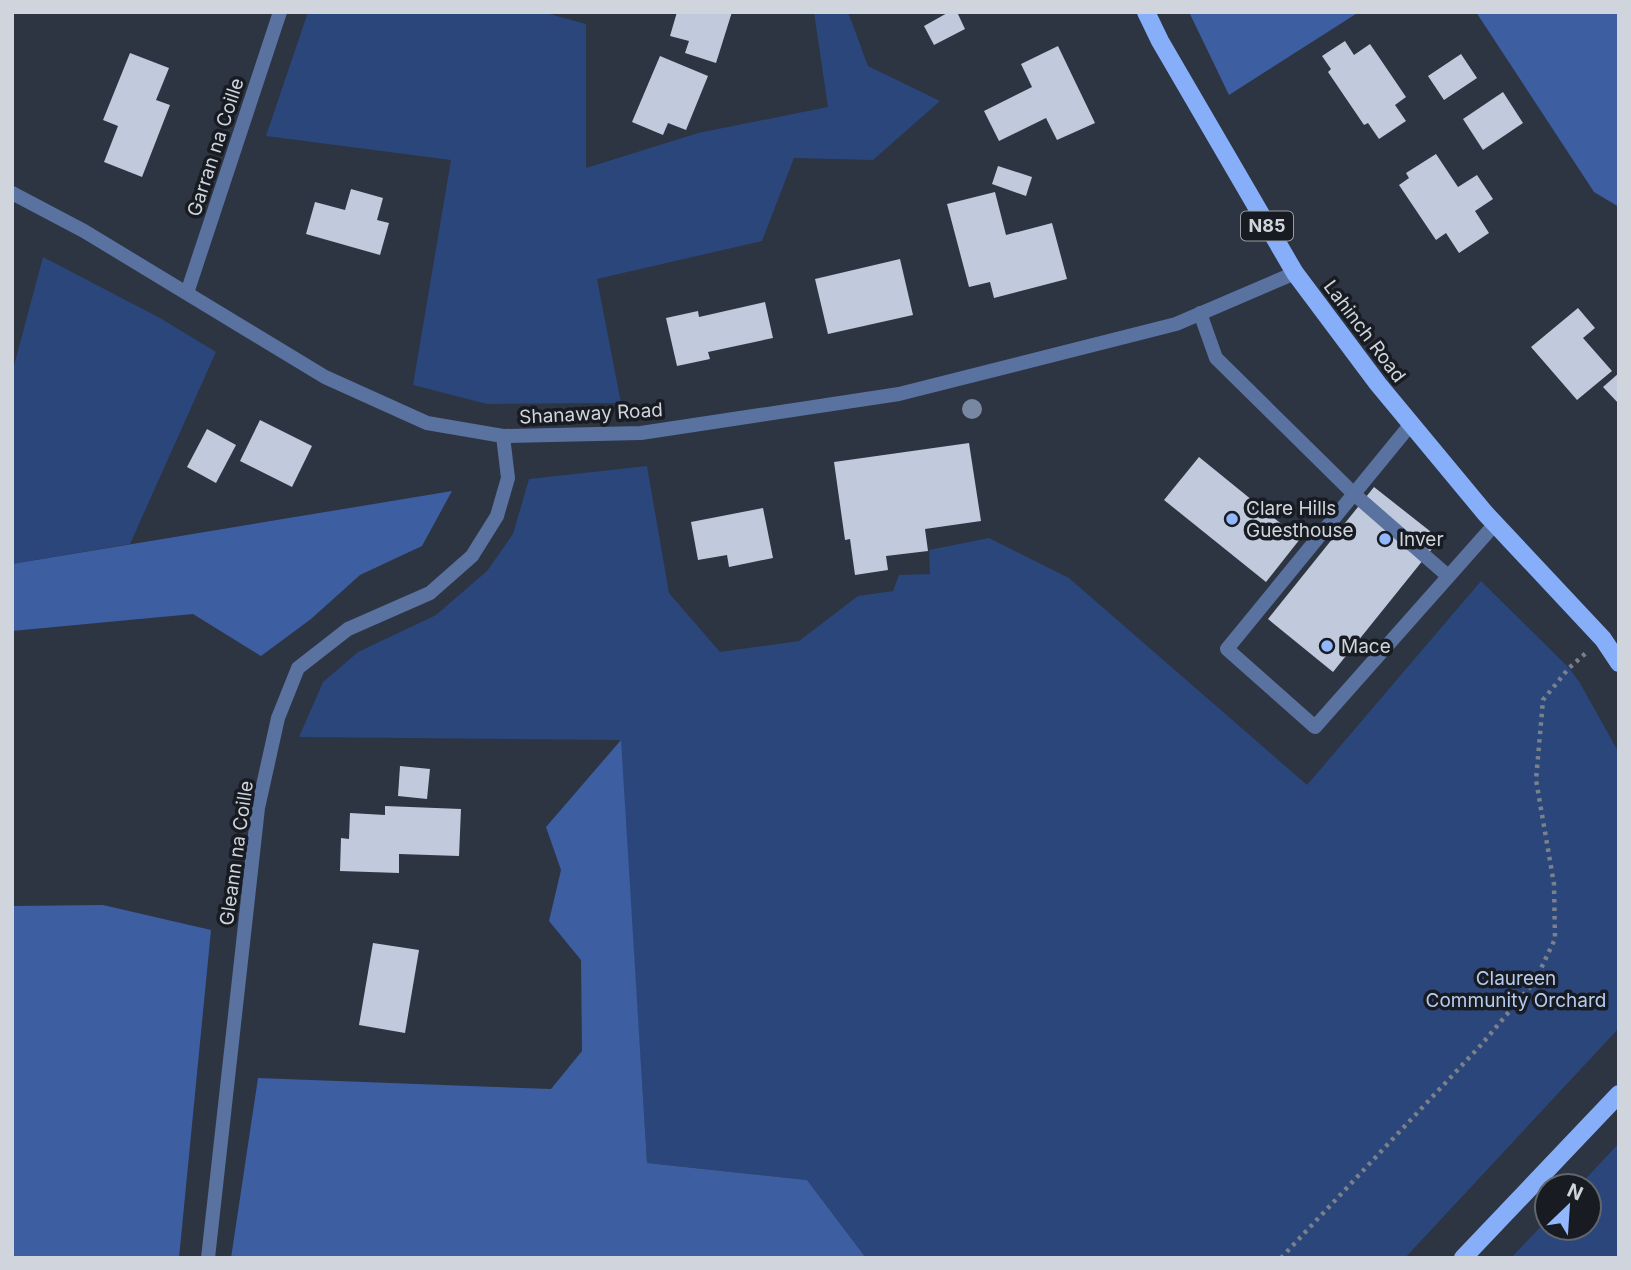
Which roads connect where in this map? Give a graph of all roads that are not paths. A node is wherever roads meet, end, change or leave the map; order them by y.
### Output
1 (280, 12) edge
2 (1146, 12) edge
3 (12, 193) edge
4 (1295, 273) junction
5 (187, 293) junction
6 (1200, 313) junction
7 (1411, 424) junction
8 (503, 436) junction
9 (1354, 494) junction
10 (1494, 524) junction
11 (1448, 576) junction
12 (1603, 639) junction
13 (1619, 650) edge
14 (1619, 663) edge
15 (1619, 1094) edge
16 (208, 1258) edge
17 (1464, 1258) edge

1 - 5 street, Garran na Coille
2 - 4 main road, Lahinch Road / N85
3 - 5 street, Shanaway Road
4 - 6 street, Shanaway Road
4 - 7 main road, Lahinch Road / N85
5 - 8 street, Shanaway Road
6 - 8 street, Shanaway Road
6 - 9 street
7 - 9 street
7 - 10 main road, Lahinch Road / N85
8 - 16 street, Gleann na Coille
9 - 11 street
9 - 11 street
10 - 11 street
10 - 12 main road, Lahinch Road / N85
12 - 13 main road, Lahinch Road / N85
12 - 14 main road, Lahinch Road / N85
15 - 17 main road

